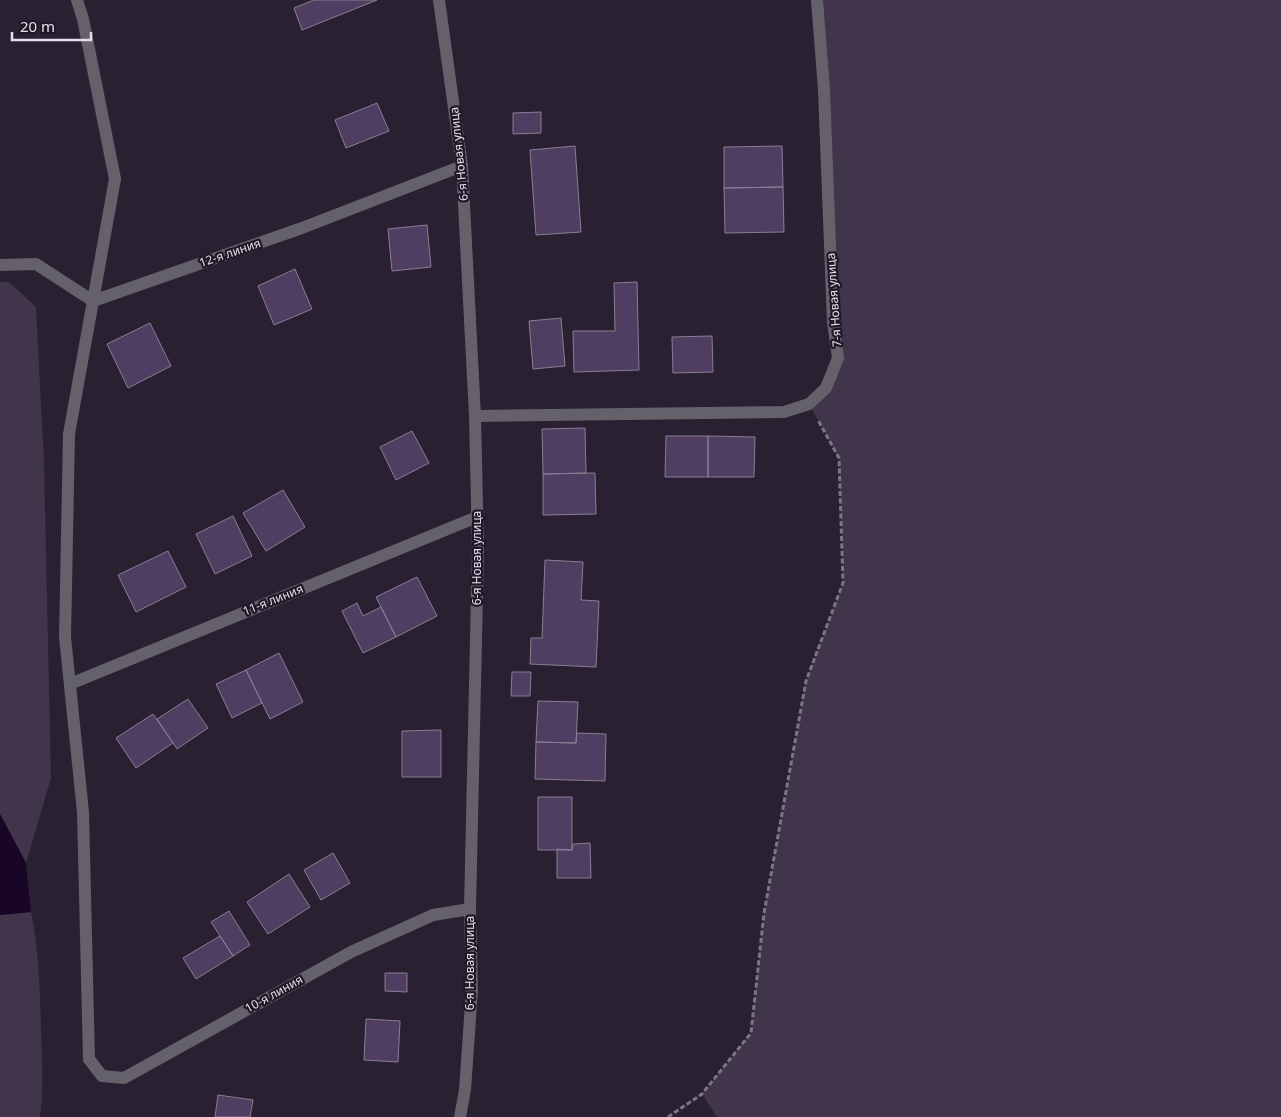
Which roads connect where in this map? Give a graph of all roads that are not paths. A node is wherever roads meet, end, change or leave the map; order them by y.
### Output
1 (77, 0) edge
2 (439, 0) edge
3 (817, 0) edge
4 (462, 166) junction
5 (0, 265) edge
6 (93, 301) junction
7 (475, 416) junction
8 (477, 517) junction
9 (70, 684) junction
10 (470, 909) junction
11 (460, 1117) edge

1 - 6 street
2 - 4 street, 6-я Новая улица
3 - 7 street, 7-я Новая улица
4 - 6 street, 12-я линия
4 - 7 street, 6-я Новая улица
5 - 6 street
6 - 9 street
7 - 8 street, 6-я Новая улица
8 - 9 street, 11-я линия
8 - 10 street, 6-я Новая улица
9 - 10 street, 10-я линия
10 - 11 street, 6-я Новая улица

